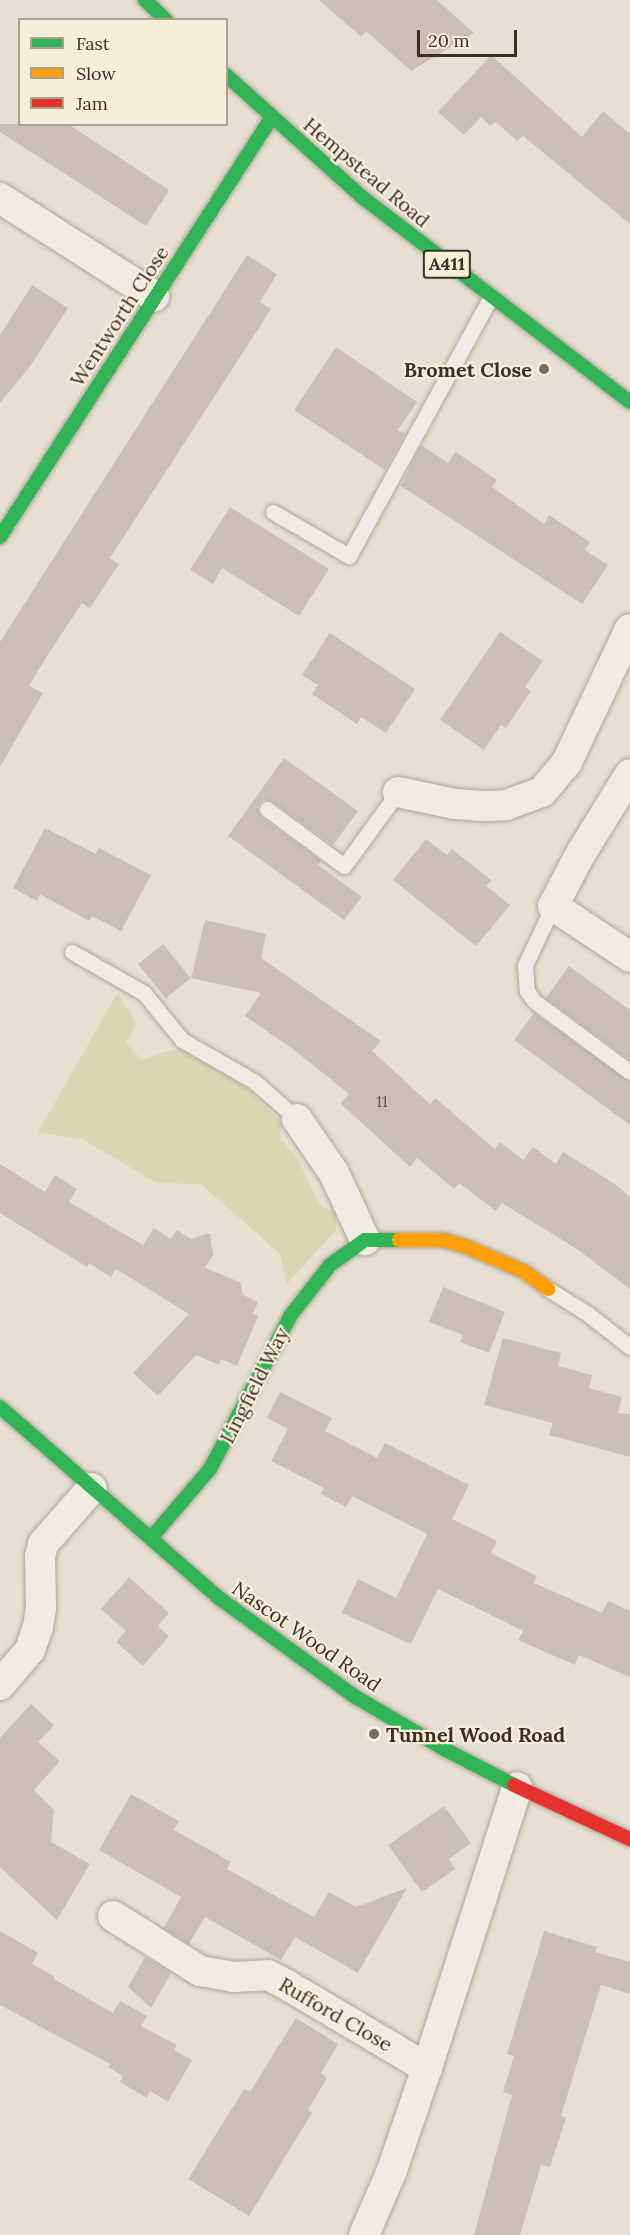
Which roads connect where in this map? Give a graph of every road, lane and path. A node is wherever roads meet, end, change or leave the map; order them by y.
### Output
1 (145, 0) edge
2 (164, 18) edge
3 (228, 77) edge
4 (272, 117) junction
5 (0, 198) edge
6 (154, 296) junction
7 (491, 297) junction
8 (630, 402) edge
9 (273, 512) dead end
10 (0, 537) edge
11 (630, 629) edge
12 (630, 774) edge
13 (398, 792) joint
14 (267, 808) dead end
15 (553, 906) junction
16 (72, 952) dead end
17 (630, 957) edge
18 (630, 1072) edge
19 (297, 1119) joint
20 (365, 1240) junction
21 (548, 1289) joint
22 (630, 1347) edge
23 (0, 1407) edge
24 (92, 1488) junction
25 (151, 1538) junction
26 (0, 1685) edge
27 (517, 1787) junction
28 (630, 1839) edge
29 (113, 1916) dead end
30 (427, 2068) junction
31 (364, 2235) edge

1 - 2 street
3 - 4 street, Hempstead Road / A411
4 - 6 street, Wentworth Close
4 - 7 street, Hempstead Road / A411
5 - 6 street
6 - 10 street, Wentworth Close
7 - 8 street, Hempstead Road / A411
7 - 9 lane
11 - 13 street
12 - 15 street
13 - 14 lane
15 - 17 street
15 - 18 lane
16 - 19 lane
19 - 20 street
20 - 21 street
20 - 25 street, Lingfield Way
21 - 22 lane
23 - 24 street, Nascot Wood Road
24 - 25 street, Nascot Wood Road
24 - 26 street
25 - 27 street, Nascot Wood Road
27 - 28 street, Nascot Wood Road
27 - 30 street
29 - 30 street, Rufford Close
30 - 31 street

